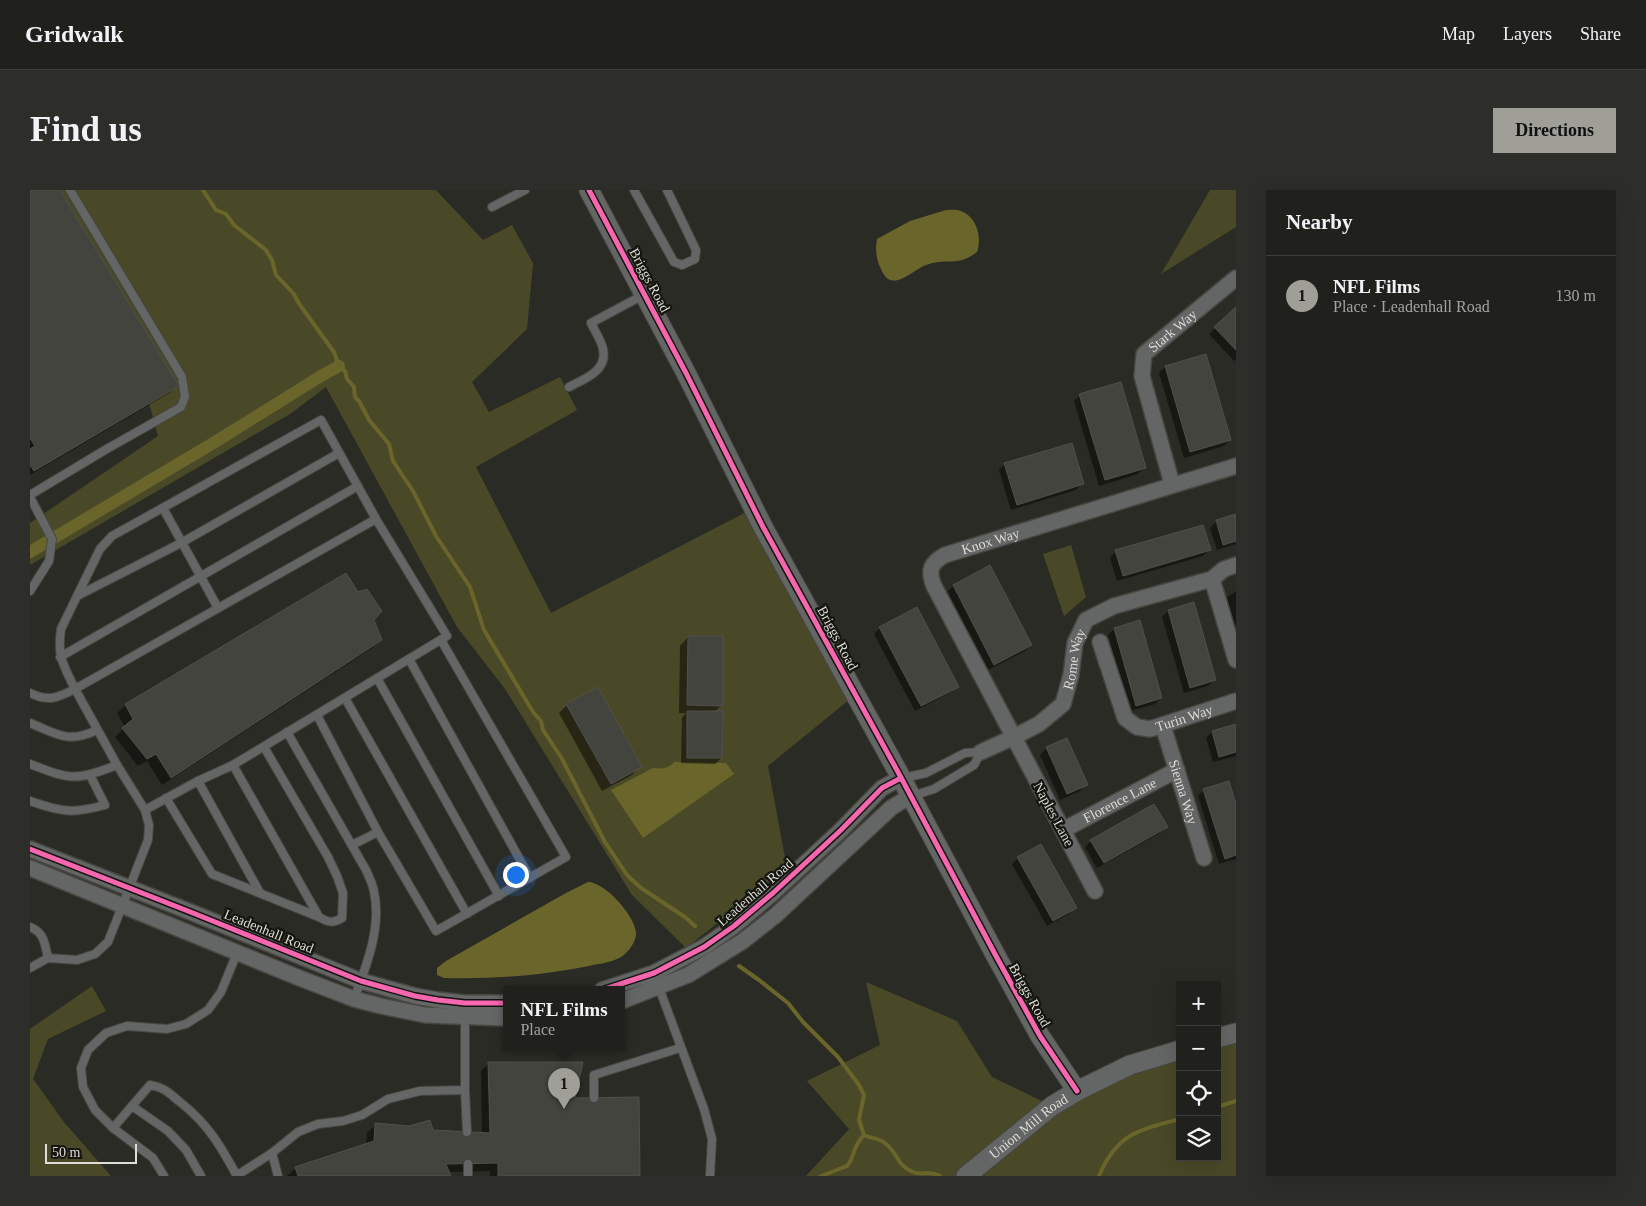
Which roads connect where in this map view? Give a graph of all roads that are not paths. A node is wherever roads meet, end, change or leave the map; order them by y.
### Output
1 (70, 190) edge
2 (526, 190) edge
3 (589, 190) edge
4 (634, 190) edge
5 (667, 190) edge
6 (492, 207) dead end
7 (1236, 278) edge
8 (645, 294) junction
9 (569, 387) dead end
10 (339, 453) junction
11 (1236, 466) edge
12 (1172, 484) junction
13 (358, 486) junction
14 (30, 496) edge
15 (163, 508) junction
16 (376, 519) junction
17 (181, 543) junction
18 (1236, 565) edge
19 (200, 576) junction
20 (1212, 578) junction
21 (30, 592) edge
22 (77, 596) junction
23 (218, 608) junction
24 (441, 640) junction
25 (1100, 642) dead end
26 (60, 657) junction
27 (409, 659) junction
28 (1236, 660) edge
29 (378, 678) junction
30 (75, 689) junction
31 (30, 693) edge
32 (344, 698) junction
33 (1236, 701) edge
34 (317, 715) junction
35 (30, 723) edge
36 (1163, 726) junction
37 (97, 730) junction
38 (287, 732) junction
39 (1014, 737) junction
40 (264, 747) junction
41 (980, 752) junction
42 (30, 764) edge
43 (117, 765) junction
44 (234, 765) junction
45 (1177, 770) junction
46 (90, 775) junction
47 (901, 778) junction
48 (198, 781) junction
49 (910, 796) junction
50 (166, 798) junction
51 (30, 801) edge
52 (145, 810) junction
53 (1063, 830) junction
54 (378, 832) junction
55 (352, 845) junction
56 (30, 849) edge
57 (1204, 858) dead end
58 (30, 868) edge
59 (530, 878) junction
60 (129, 888) junction
61 (1095, 891) dead end
62 (260, 893) junction
63 (499, 896) junction
64 (121, 906) junction
65 (467, 914) junction
66 (319, 917) junction
67 (30, 927) edge
68 (237, 953) junction
69 (48, 958) junction
70 (30, 968) edge
71 (654, 973) junction
72 (361, 981) junction
73 (614, 986) edge
74 (659, 988) junction
75 (354, 999) junction
76 (625, 1001) edge
77 (503, 1004) edge
78 (465, 1010) junction
79 (503, 1017) edge
80 (1236, 1033) edge
81 (1221, 1037) edge
82 (680, 1048) junction
83 (1176, 1051) edge
84 (465, 1090) junction
85 (1077, 1091) junction
86 (594, 1098) dead end
87 (132, 1106) junction
88 (113, 1128) junction
89 (467, 1132) dead end
90 (272, 1153) junction
91 (468, 1164) dead end
92 (164, 1176) edge
93 (201, 1176) edge
94 (236, 1176) edge
95 (278, 1176) edge
96 (468, 1176) edge
97 (710, 1176) edge
98 (966, 1176) edge

1 - 14 lane
2 - 6 lane
3 - 8 street, Briggs Road
4 - 5 lane
7 - 12 street, Stark Way
8 - 9 lane
8 - 47 street, Briggs Road
10 - 13 lane
10 - 15 lane
10 - 17 lane
11 - 12 street, Knox Way
12 - 39 street, Knox Way
13 - 16 lane
13 - 19 lane
14 - 21 lane
15 - 17 lane
15 - 22 lane
16 - 23 lane
16 - 24 lane
17 - 19 lane
17 - 22 lane
18 - 20 street, Rome Way
19 - 23 lane
19 - 26 lane
20 - 28 street
20 - 39 street, Rome Way
22 - 26 lane
23 - 30 lane
24 - 27 lane
24 - 59 lane
25 - 36 street, Turin Way
26 - 30 lane
27 - 29 lane
27 - 59 lane
29 - 32 lane
29 - 63 lane
30 - 31 lane
30 - 37 lane
32 - 34 lane
32 - 65 lane
33 - 36 street, Turin Way
34 - 38 lane
34 - 54 lane
35 - 37 lane
36 - 45 street, Sienna Way
37 - 43 lane
38 - 40 lane
38 - 55 lane
39 - 41 street, Rome Way
39 - 53 street, Naples Lane
40 - 44 lane
40 - 66 lane
41 - 47 lane
41 - 49 lane
42 - 46 lane
43 - 46 lane
43 - 52 lane
44 - 48 lane
44 - 66 lane
45 - 53 street, Florence Lane
45 - 57 street, Sienna Way
46 - 51 lane
47 - 49 street, Briggs Road
47 - 71 street, Leadenhall Road
48 - 50 lane
48 - 62 lane
49 - 74 street, Leadenhall Road
49 - 85 street, Briggs Road
50 - 52 lane
50 - 62 lane
52 - 60 lane
53 - 61 street, Naples Lane
54 - 55 lane
54 - 65 lane
55 - 72 lane
56 - 60 street, Leadenhall Road
58 - 64 street, Leadenhall Road
59 - 63 lane
60 - 64 lane
60 - 72 street, Leadenhall Road
62 - 66 lane
63 - 65 lane
64 - 68 street, Leadenhall Road
64 - 69 lane
67 - 69 lane
68 - 75 street, Leadenhall Road
68 - 88 lane
69 - 70 lane
71 - 73 street, Leadenhall Road
71 - 74 lane
72 - 75 lane
72 - 78 street, Leadenhall Road
74 - 76 street, Leadenhall Road
74 - 82 lane
75 - 78 street, Leadenhall Road
77 - 78 street, Leadenhall Road
78 - 79 street, Leadenhall Road
78 - 84 lane
80 - 81 street
82 - 86 lane
82 - 97 lane
83 - 85 street, Union Mill Road
84 - 89 lane
84 - 90 lane
85 - 98 street, Union Mill Road
87 - 88 lane
87 - 93 lane
87 - 94 lane
88 - 92 lane
90 - 94 lane
90 - 95 lane
91 - 96 lane

